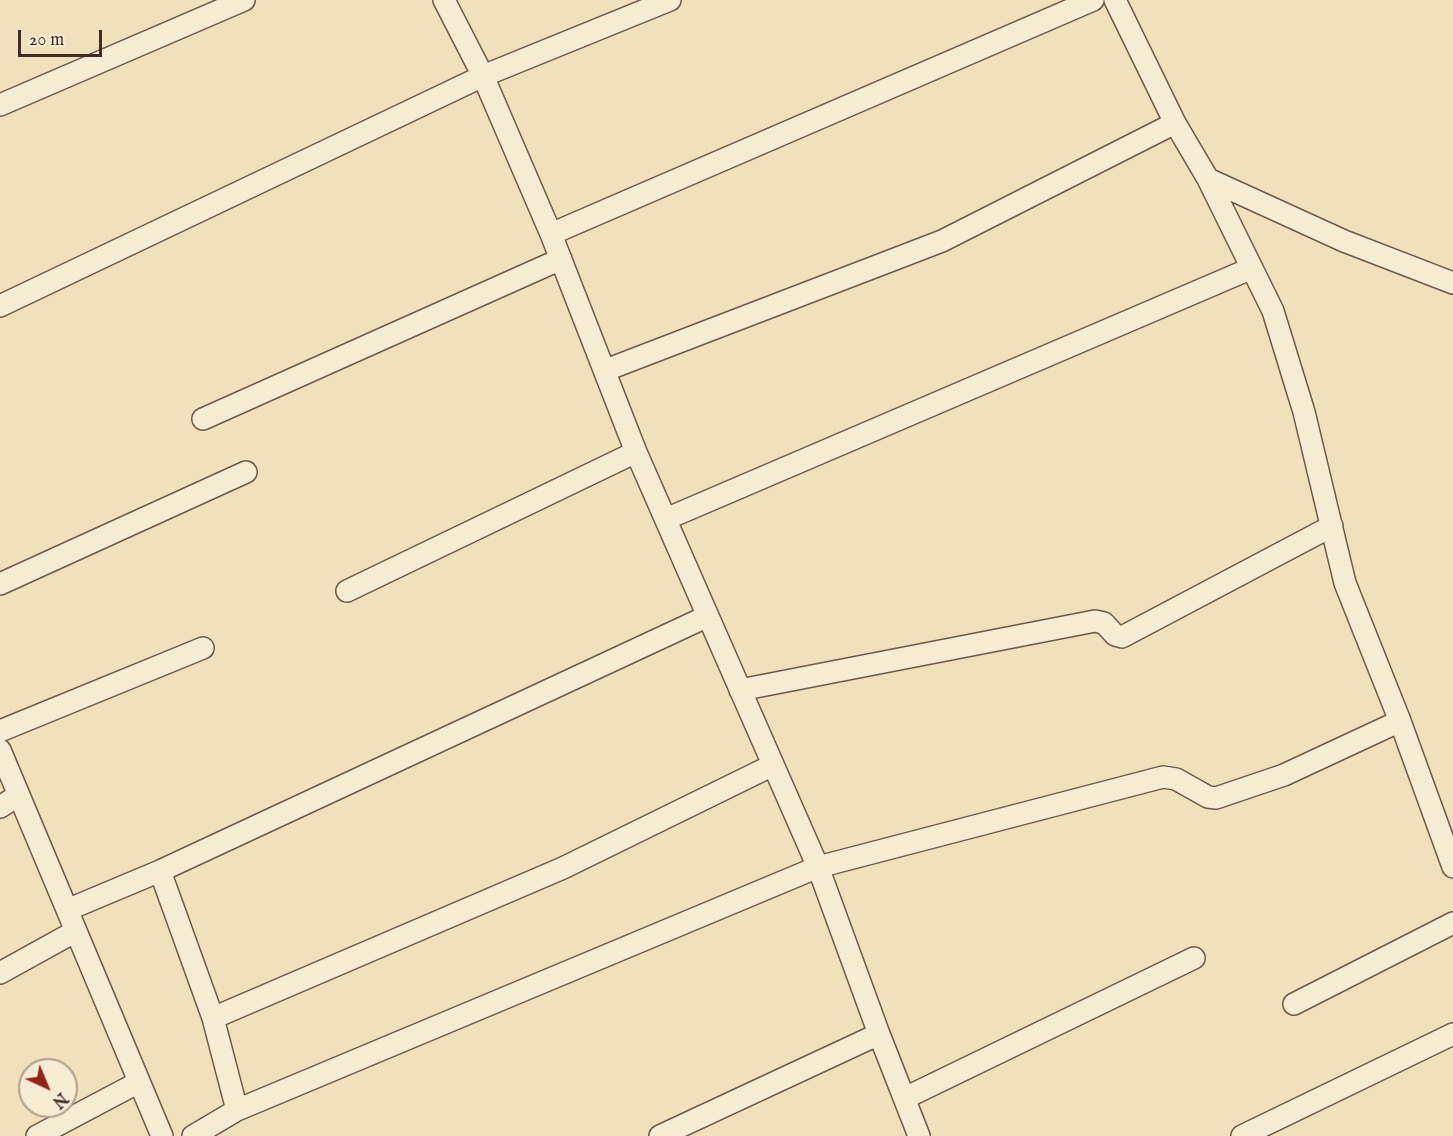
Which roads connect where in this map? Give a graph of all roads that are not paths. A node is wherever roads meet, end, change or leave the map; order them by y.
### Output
1 (244, 0) edge
2 (444, 0) edge
3 (670, 0) edge
4 (1093, 0) edge
5 (1115, 0) edge
6 (483, 76) junction
7 (0, 105) edge
8 (1175, 123) junction
9 (1208, 179) junction
10 (551, 234) junction
11 (561, 259) junction
12 (1252, 268) junction
13 (1453, 283) edge
14 (0, 306) edge
15 (606, 370) junction
16 (203, 419) dead end
17 (636, 452) junction
18 (246, 472) dead end
19 (666, 519) junction
20 (1332, 525) junction
21 (0, 584) edge
22 (347, 591) dead end
23 (708, 616) junction
24 (203, 648) dead end
25 (740, 690) junction
26 (1400, 721) junction
27 (0, 731) edge
28 (0, 750) edge
29 (773, 765) junction
30 (19, 795) junction
31 (0, 807) edge
32 (818, 867) junction
33 (1453, 867) edge
34 (160, 871) junction
35 (67, 910) junction
36 (1453, 923) edge
37 (75, 931) junction
38 (1194, 958) dead end
39 (0, 973) edge
40 (1294, 1004) dead end
41 (213, 1018) junction
42 (879, 1034) junction
43 (1453, 1034) edge
44 (139, 1082) junction
45 (905, 1098) junction
46 (237, 1110) junction
47 (37, 1136) edge
48 (162, 1136) edge
49 (193, 1136) edge
50 (660, 1136) edge
51 (919, 1136) edge
52 (1242, 1136) edge

1 - 7 street
2 - 6 street
3 - 6 street
4 - 10 street
5 - 8 street
6 - 10 street
6 - 14 street
8 - 9 street
8 - 15 street
9 - 12 street
9 - 13 street
10 - 11 street
11 - 15 street
11 - 16 street
12 - 19 street
12 - 20 street
15 - 17 street
17 - 19 street
17 - 22 street
18 - 21 street
19 - 23 street
20 - 25 street
20 - 26 street
23 - 25 street
23 - 34 street
24 - 27 street
25 - 29 street
26 - 32 street
26 - 33 street
28 - 30 street
29 - 32 street
29 - 41 street
30 - 31 street
30 - 35 street
32 - 42 street
32 - 46 street
34 - 35 street
34 - 41 street
35 - 37 street
36 - 40 street
37 - 39 street
37 - 44 street
38 - 45 street
41 - 46 street
42 - 45 street
42 - 50 street
43 - 52 street
44 - 47 street
44 - 48 street
45 - 51 street
46 - 49 street

